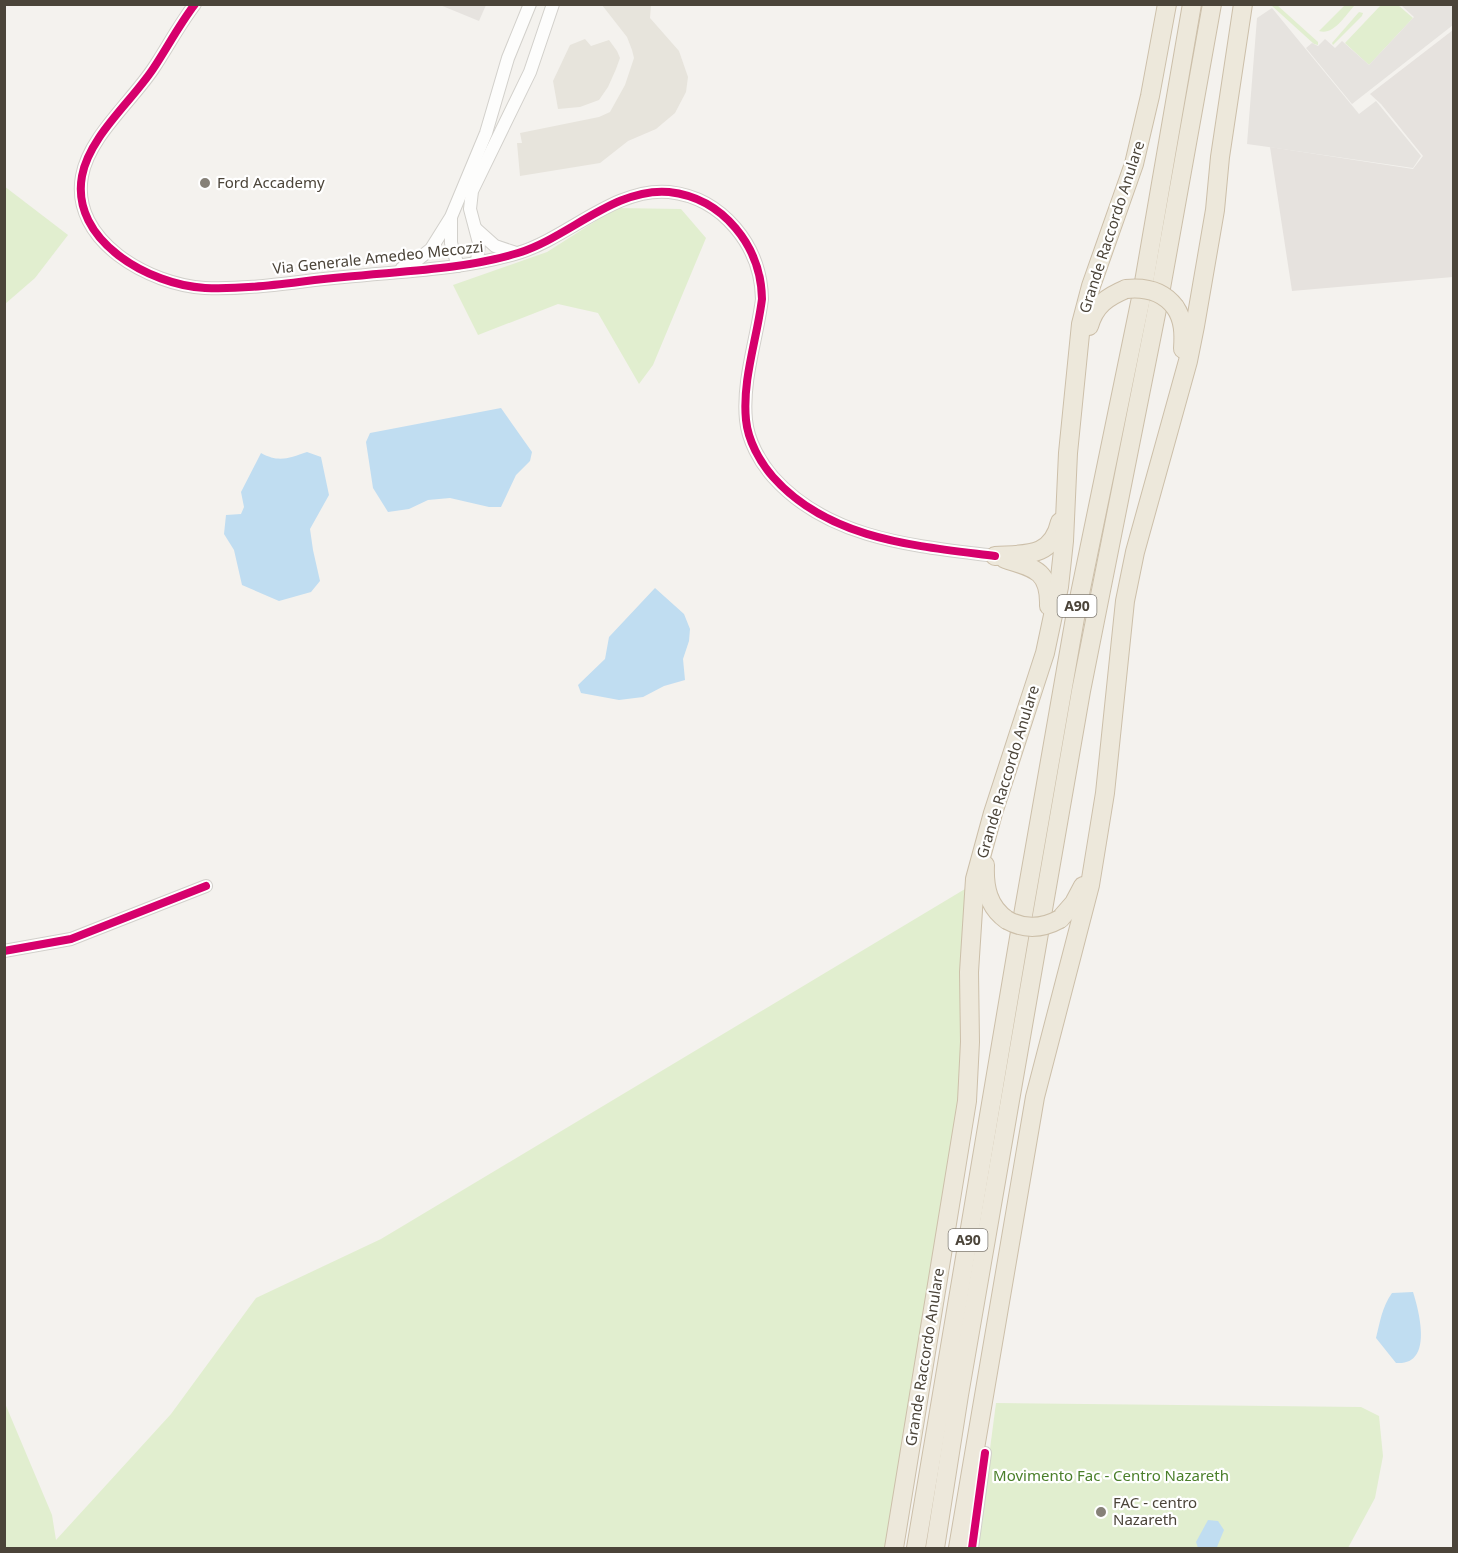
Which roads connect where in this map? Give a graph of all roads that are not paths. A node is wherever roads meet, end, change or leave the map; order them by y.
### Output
1 (530, 4) edge
2 (553, 4) edge
3 (1167, 4) edge
4 (1187, 4) edge
5 (1192, 4) edge
6 (1212, 4) edge
7 (1225, 4) edge
8 (1243, 4) edge
9 (194, 6) edge
10 (521, 26) junction
11 (1188, 28) junction
12 (542, 33) junction
13 (1190, 135) junction
14 (451, 217) junction
15 (474, 227) junction
16 (518, 254) junction
17 (477, 262) junction
18 (458, 266) junction
19 (392, 272) junction
20 (1137, 288) junction
21 (1165, 298) junction
22 (1180, 387) junction
23 (1068, 453) junction
24 (995, 556) junction
25 (1045, 653) junction
26 (993, 813) junction
27 (1099, 830) junction
28 (206, 886) dead end
29 (1016, 924) junction
30 (4, 951) edge
31 (985, 1453) dead end
32 (894, 1548) edge
33 (916, 1548) edge
34 (935, 1548) edge
35 (958, 1548) edge
36 (972, 1548) edge

1 - 10 street
2 - 12 street
3 - 23 highway, Grande Raccordo Anulare
4 - 11 highway
5 - 11 highway, Grande Raccordo Anulare / A90
6 - 13 highway, A90
7 - 13 highway
8 - 22 highway
9 - 19 street, Via Generale Amedeo Mecozzi
10 - 12 street
10 - 14 street
11 - 20 highway, Grande Raccordo Anulare / A90
12 - 15 street
13 - 21 highway, A90
14 - 18 street
14 - 19 street
15 - 16 street
15 - 17 street
16 - 17 street, Via Generale Amedeo Mecozzi
16 - 24 street, Via Generale Amedeo Mecozzi
17 - 18 street, Via Generale Amedeo Mecozzi
18 - 19 street, Via Generale Amedeo Mecozzi
20 - 21 highway, bridge
20 - 25 highway
20 - 29 highway, Grande Raccordo Anulare / A90
21 - 22 highway
21 - 34 highway, A90
22 - 27 highway
23 - 24 highway
23 - 25 highway, Grande Raccordo Anulare
24 - 25 highway
25 - 26 highway, Grande Raccordo Anulare
26 - 29 highway
26 - 32 highway, Grande Raccordo Anulare
27 - 29 highway, bridge
27 - 35 highway
28 - 30 street
29 - 33 highway, Grande Raccordo Anulare / A90
31 - 36 street

